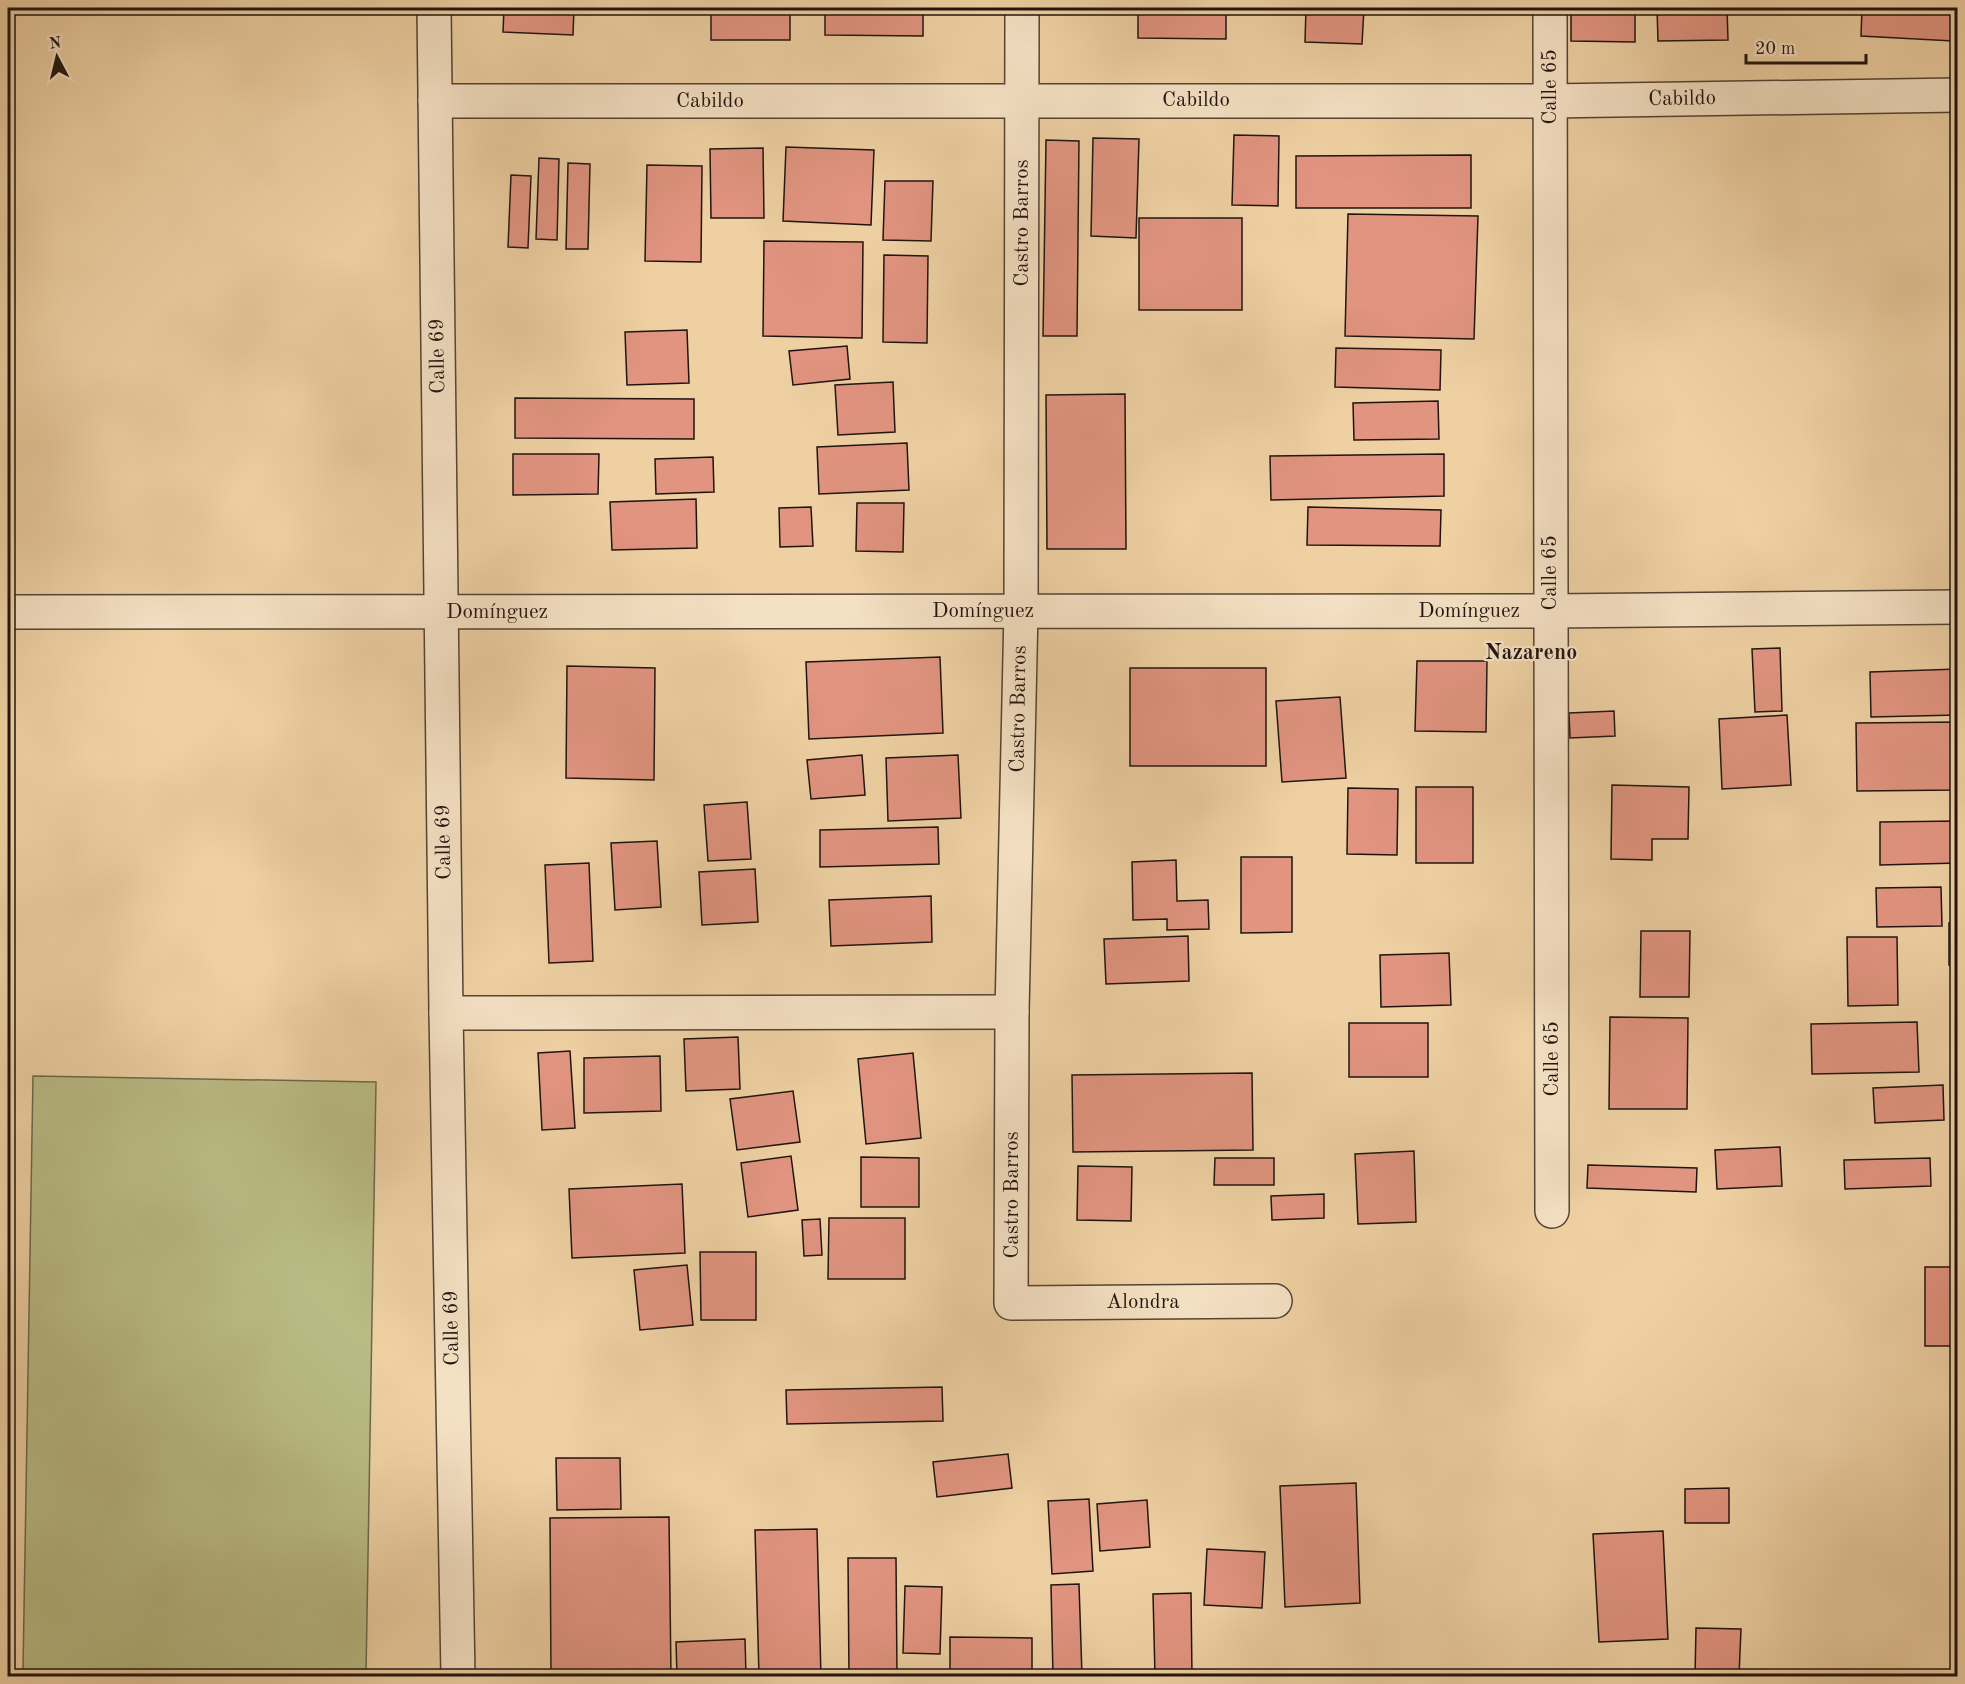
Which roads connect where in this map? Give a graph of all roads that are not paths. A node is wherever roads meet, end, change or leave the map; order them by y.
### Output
1 (434, 8) edge
2 (1022, 8) edge
3 (1550, 8) edge
4 (1958, 95) edge
5 (1022, 100) junction
6 (435, 101) junction
7 (1550, 101) junction
8 (1958, 607) edge
9 (1021, 611) junction
10 (1550, 611) junction
11 (8, 612) edge
12 (441, 612) junction
13 (1012, 1012) junction
14 (446, 1013) junction
15 (1552, 1211) dead end
16 (1275, 1301) dead end
17 (1011, 1303) joint
18 (458, 1677) edge

1 - 6 street, Calle 69
2 - 5 street, Castro Barros
3 - 7 street, Calle 65
4 - 7 street, Cabildo
5 - 6 street, Cabildo
5 - 7 street, Cabildo
5 - 9 street, Castro Barros
6 - 12 street, Calle 69
7 - 10 street, Calle 65
8 - 10 street, Domínguez
9 - 10 street, Domínguez
9 - 12 street, Domínguez
9 - 13 street, Castro Barros
10 - 15 street, Calle 65
11 - 12 street, Domínguez
12 - 14 street, Calle 69
13 - 14 street
13 - 17 street, Castro Barros
14 - 18 street, Calle 69
16 - 17 street, Alondra

